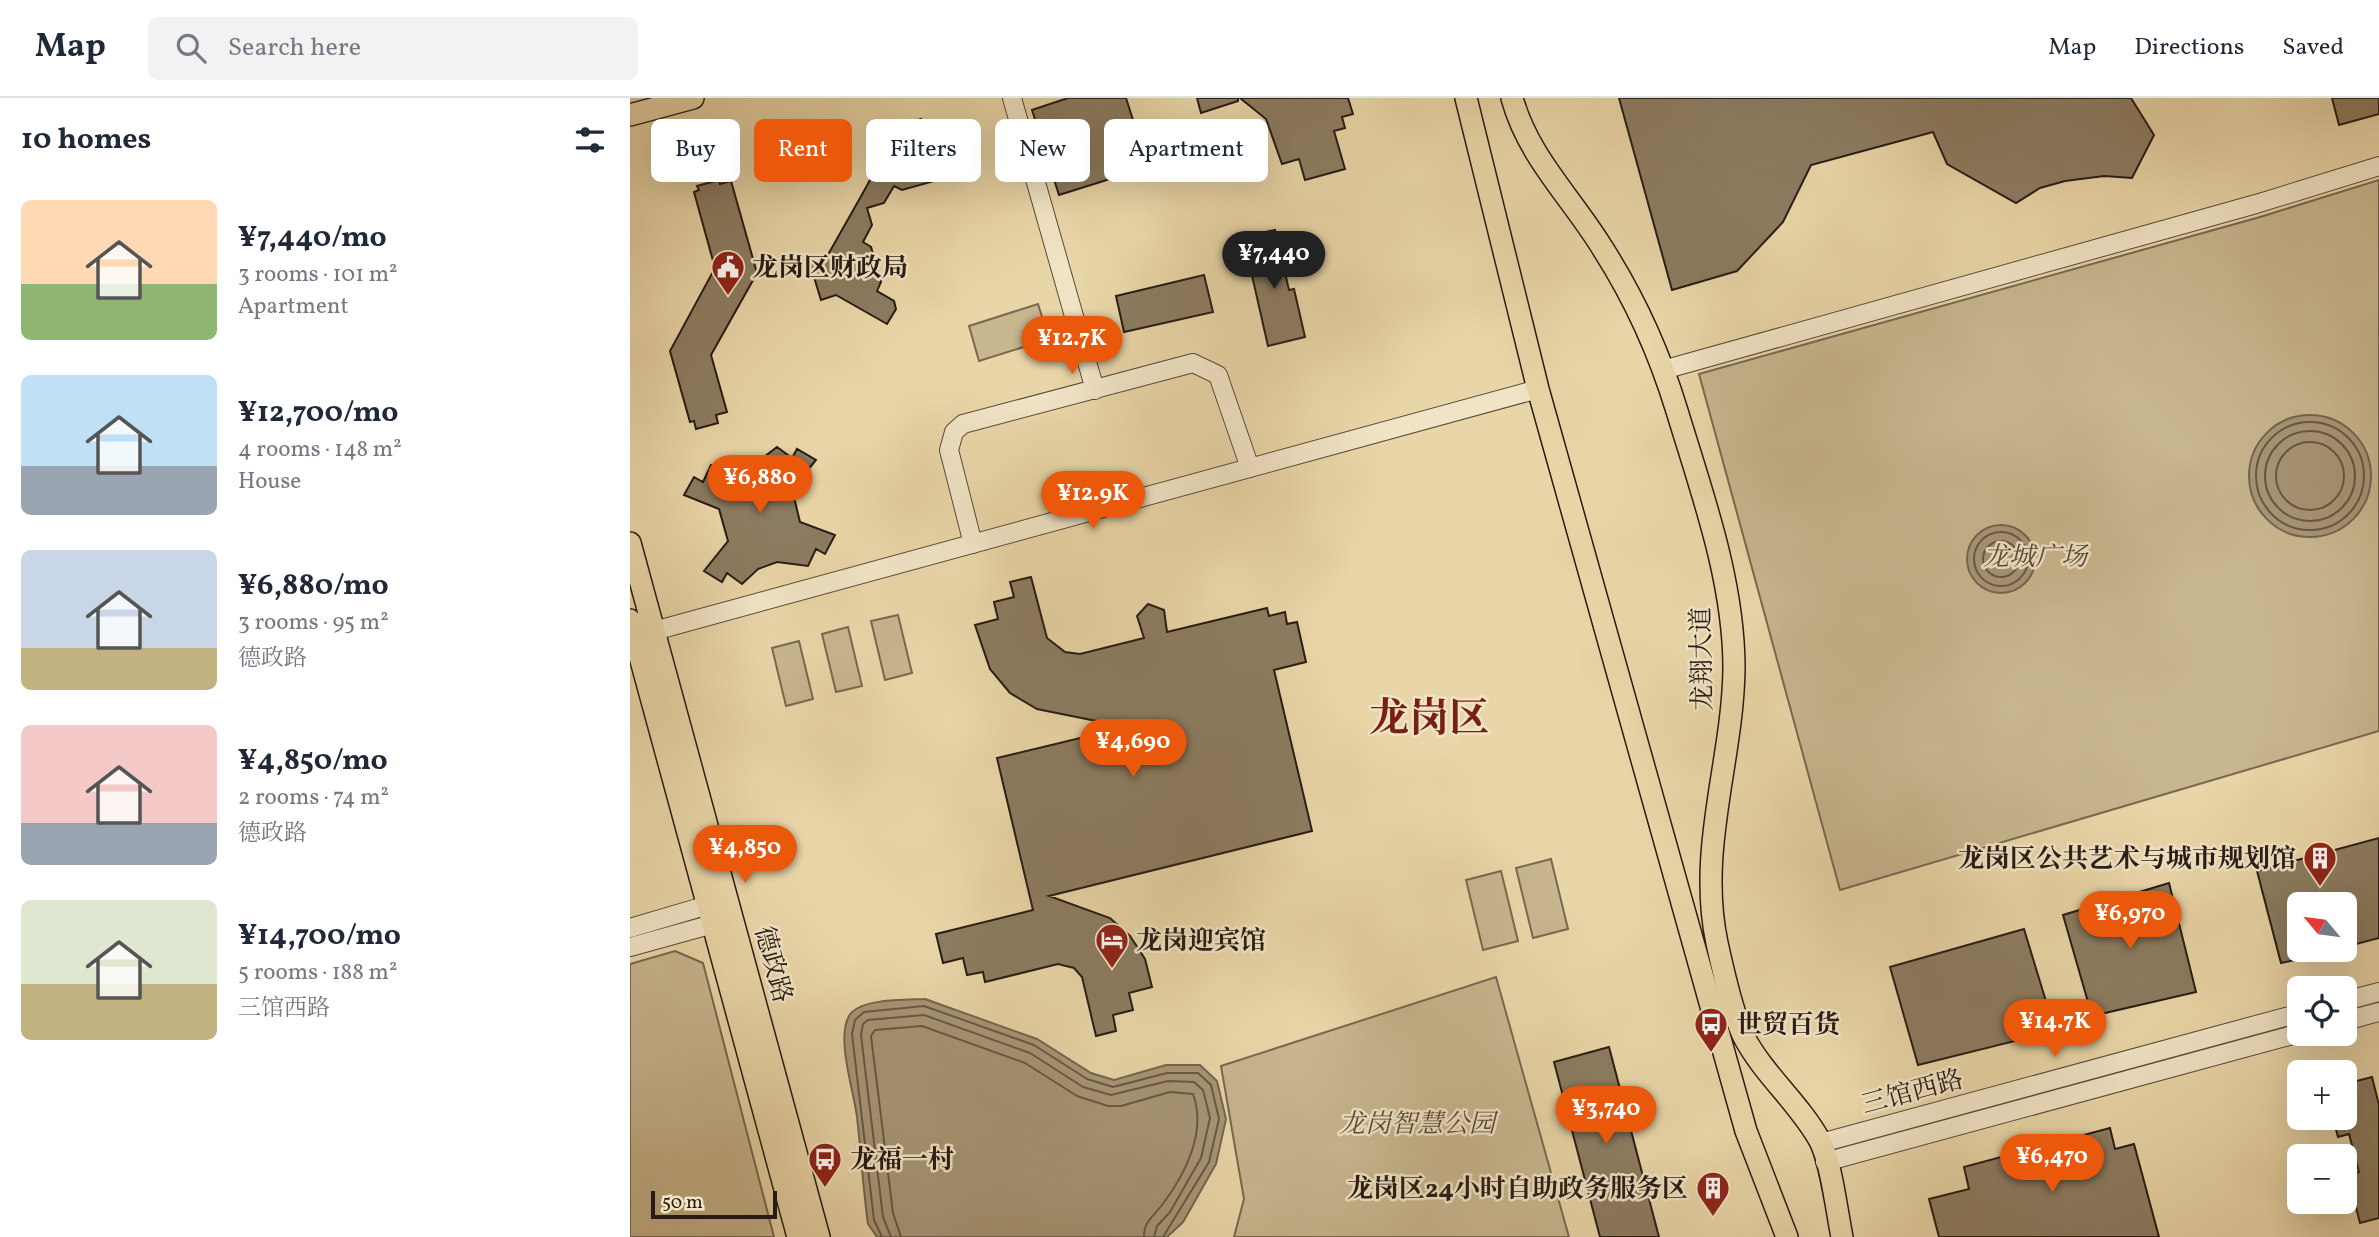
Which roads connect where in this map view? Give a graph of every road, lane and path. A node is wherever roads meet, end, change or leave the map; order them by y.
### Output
1 (693, 98) edge
2 (1012, 98) edge
3 (1512, 98) edge
4 (1465, 104) edge
5 (630, 115) edge
6 (2379, 166) edge
7 (1663, 370) junction
8 (1538, 389) junction
9 (1095, 390) junction
10 (1250, 468) junction
11 (630, 543) edge
12 (973, 544) junction
13 (640, 631) edge
14 (730, 910) junction
15 (710, 915) junction
16 (630, 928) edge
17 (630, 947) edge
18 (2379, 992) edge
19 (2357, 998) edge
20 (2379, 1012) edge
21 (2287, 1017) edge
22 (2357, 1018) edge
23 (2287, 1036) edge
24 (1823, 1152) junction
25 (799, 1237) edge
26 (819, 1237) edge
27 (1787, 1237) edge
28 (1842, 1237) edge

1 - 5 main road
2 - 9 street
3 - 7 main road, 龙翔大道
4 - 8 main road
6 - 7 street
7 - 24 main road, 龙翔大道
8 - 10 street
8 - 27 main road
9 - 10 street
9 - 12 street
10 - 12 street
11 - 13 main road, 德政路
12 - 13 street
13 - 14 main road, 德政路
13 - 15 main road, 德政路
14 - 15 street
14 - 26 main road, 德政路
15 - 16 street
15 - 17 street
15 - 25 main road, 德政路
18 - 19 street
20 - 22 street
21 - 24 street, 三馆西路
23 - 24 street, 三馆西路
24 - 28 main road, 龙翔大道

